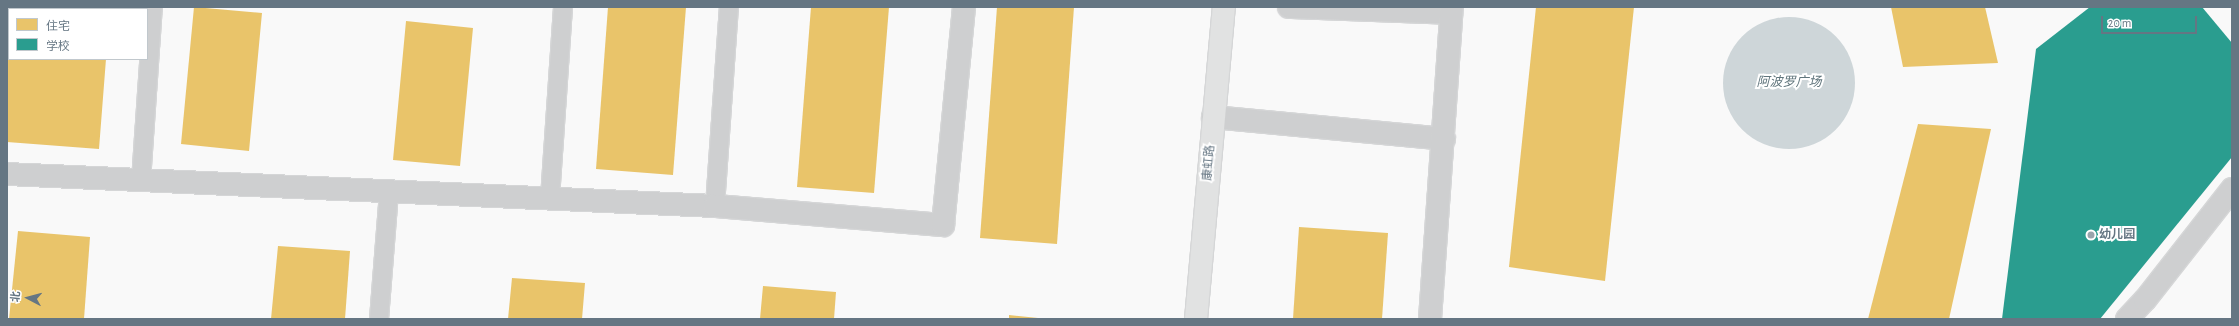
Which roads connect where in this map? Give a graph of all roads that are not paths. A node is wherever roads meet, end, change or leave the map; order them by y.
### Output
1 (153, 7) edge
2 (563, 7) edge
3 (729, 7) edge
4 (964, 7) edge
5 (1224, 7) edge
6 (1290, 7) edge
7 (1451, 10) edge
8 (1212, 117) junction
9 (1444, 139) junction
10 (7, 174) edge
11 (141, 181) junction
12 (2232, 189) edge
13 (389, 191) junction
14 (550, 198) junction
15 (715, 206) junction
16 (379, 319) edge
17 (1196, 319) edge
18 (1430, 319) edge
19 (2127, 319) edge

1 - 11 lane
2 - 14 lane
3 - 15 lane
4 - 15 street
5 - 8 main road, 康虹路
6 - 7 street
7 - 9 street
8 - 9 street
8 - 17 main road, 康虹路
9 - 18 street
10 - 11 street
11 - 13 street
12 - 19 street
13 - 14 street
13 - 16 lane
14 - 15 street

